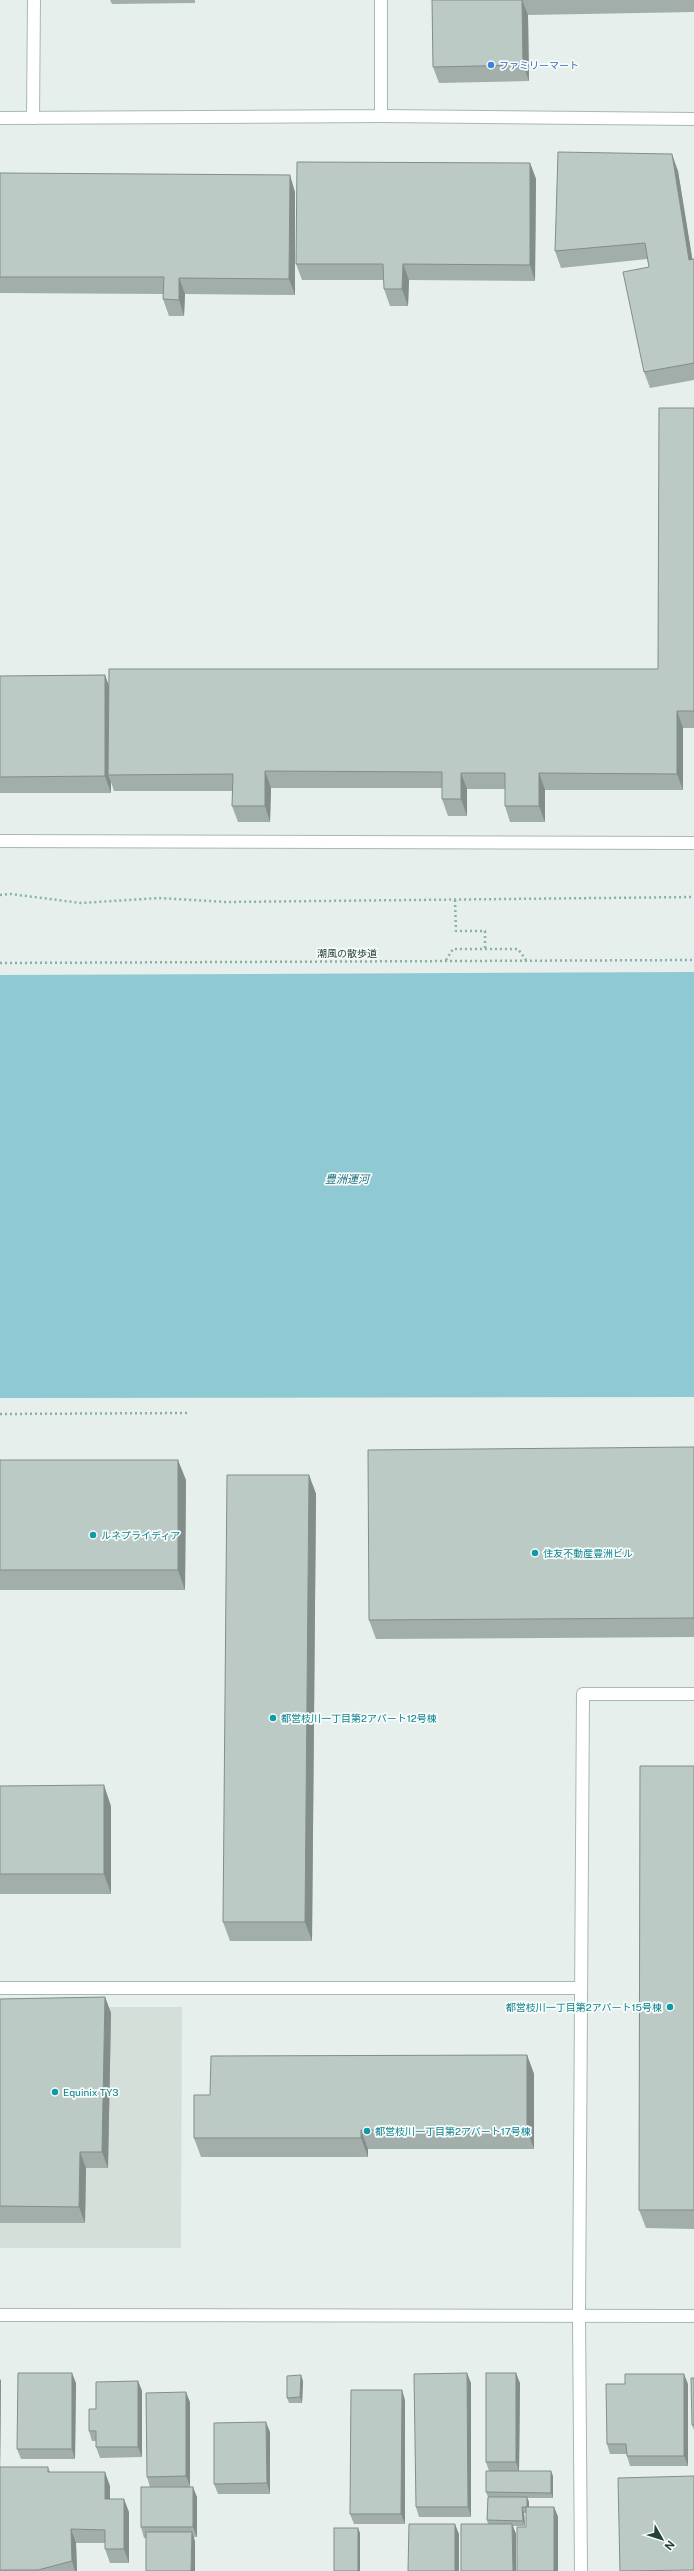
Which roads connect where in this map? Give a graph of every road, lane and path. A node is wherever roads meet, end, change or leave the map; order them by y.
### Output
1 (34, 0) edge
2 (381, 0) edge
3 (381, 116) junction
4 (0, 118) edge
5 (33, 118) junction
6 (694, 119) edge
7 (0, 841) edge
8 (694, 843) edge
9 (0, 895) edge
10 (694, 898) edge
11 (455, 900) junction
12 (485, 949) junction
13 (694, 960) edge
14 (446, 961) junction
15 (527, 961) junction
16 (0, 963) edge
17 (187, 1413) dead end
18 (0, 1414) edge
19 (694, 1694) edge
20 (0, 1988) edge
21 (581, 1988) junction
22 (0, 2316) edge
23 (579, 2316) junction
24 (694, 2316) edge
25 (581, 2571) edge

1 - 5 street
2 - 3 street
3 - 5 street
3 - 6 street
4 - 5 street
7 - 8 street
9 - 11 path
10 - 11 path
11 - 12 path
12 - 14 path
12 - 15 path
13 - 15 path, 潮風の散歩道
14 - 15 path, 潮風の散歩道
14 - 16 path, 潮風の散歩道
17 - 18 path
19 - 21 street
20 - 21 street
21 - 23 street
22 - 23 street
23 - 24 street
23 - 25 street

